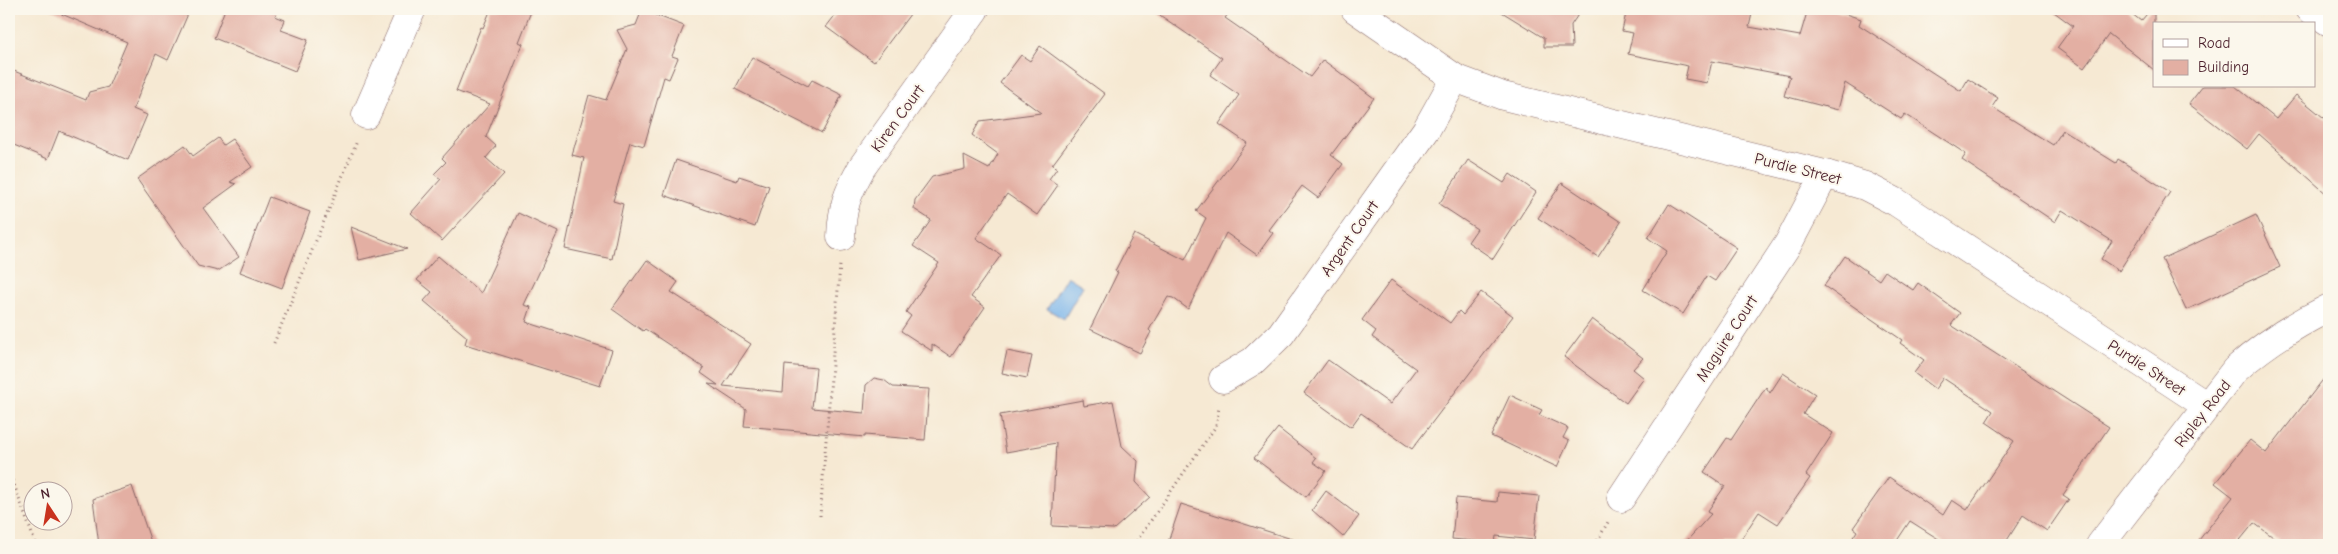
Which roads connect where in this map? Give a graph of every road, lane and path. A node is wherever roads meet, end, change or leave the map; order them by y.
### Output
1 (412, 9) edge
2 (975, 9) edge
3 (1355, 9) edge
4 (2310, 9) edge
5 (2329, 22) edge
6 (1455, 78) junction
7 (366, 114) joint
8 (1825, 174) junction
9 (841, 237) joint
10 (2329, 308) edge
11 (274, 342) dead end
12 (1223, 380) joint
13 (2206, 406) junction
14 (9, 471) edge
15 (1621, 498) dead end
16 (820, 516) dead end
17 (36, 545) edge
18 (1134, 545) edge
19 (2100, 545) edge

1 - 7 street
2 - 9 street, Kiren Court
3 - 6 street, Purdie Street
4 - 5 street
6 - 8 street, Purdie Street
6 - 12 street, Argent Court
7 - 11 path
8 - 13 street, Purdie Street
8 - 15 street, Maguire Court
9 - 16 path
10 - 13 street, Ripley Road
12 - 18 path
13 - 19 street, Ripley Road
14 - 17 path

